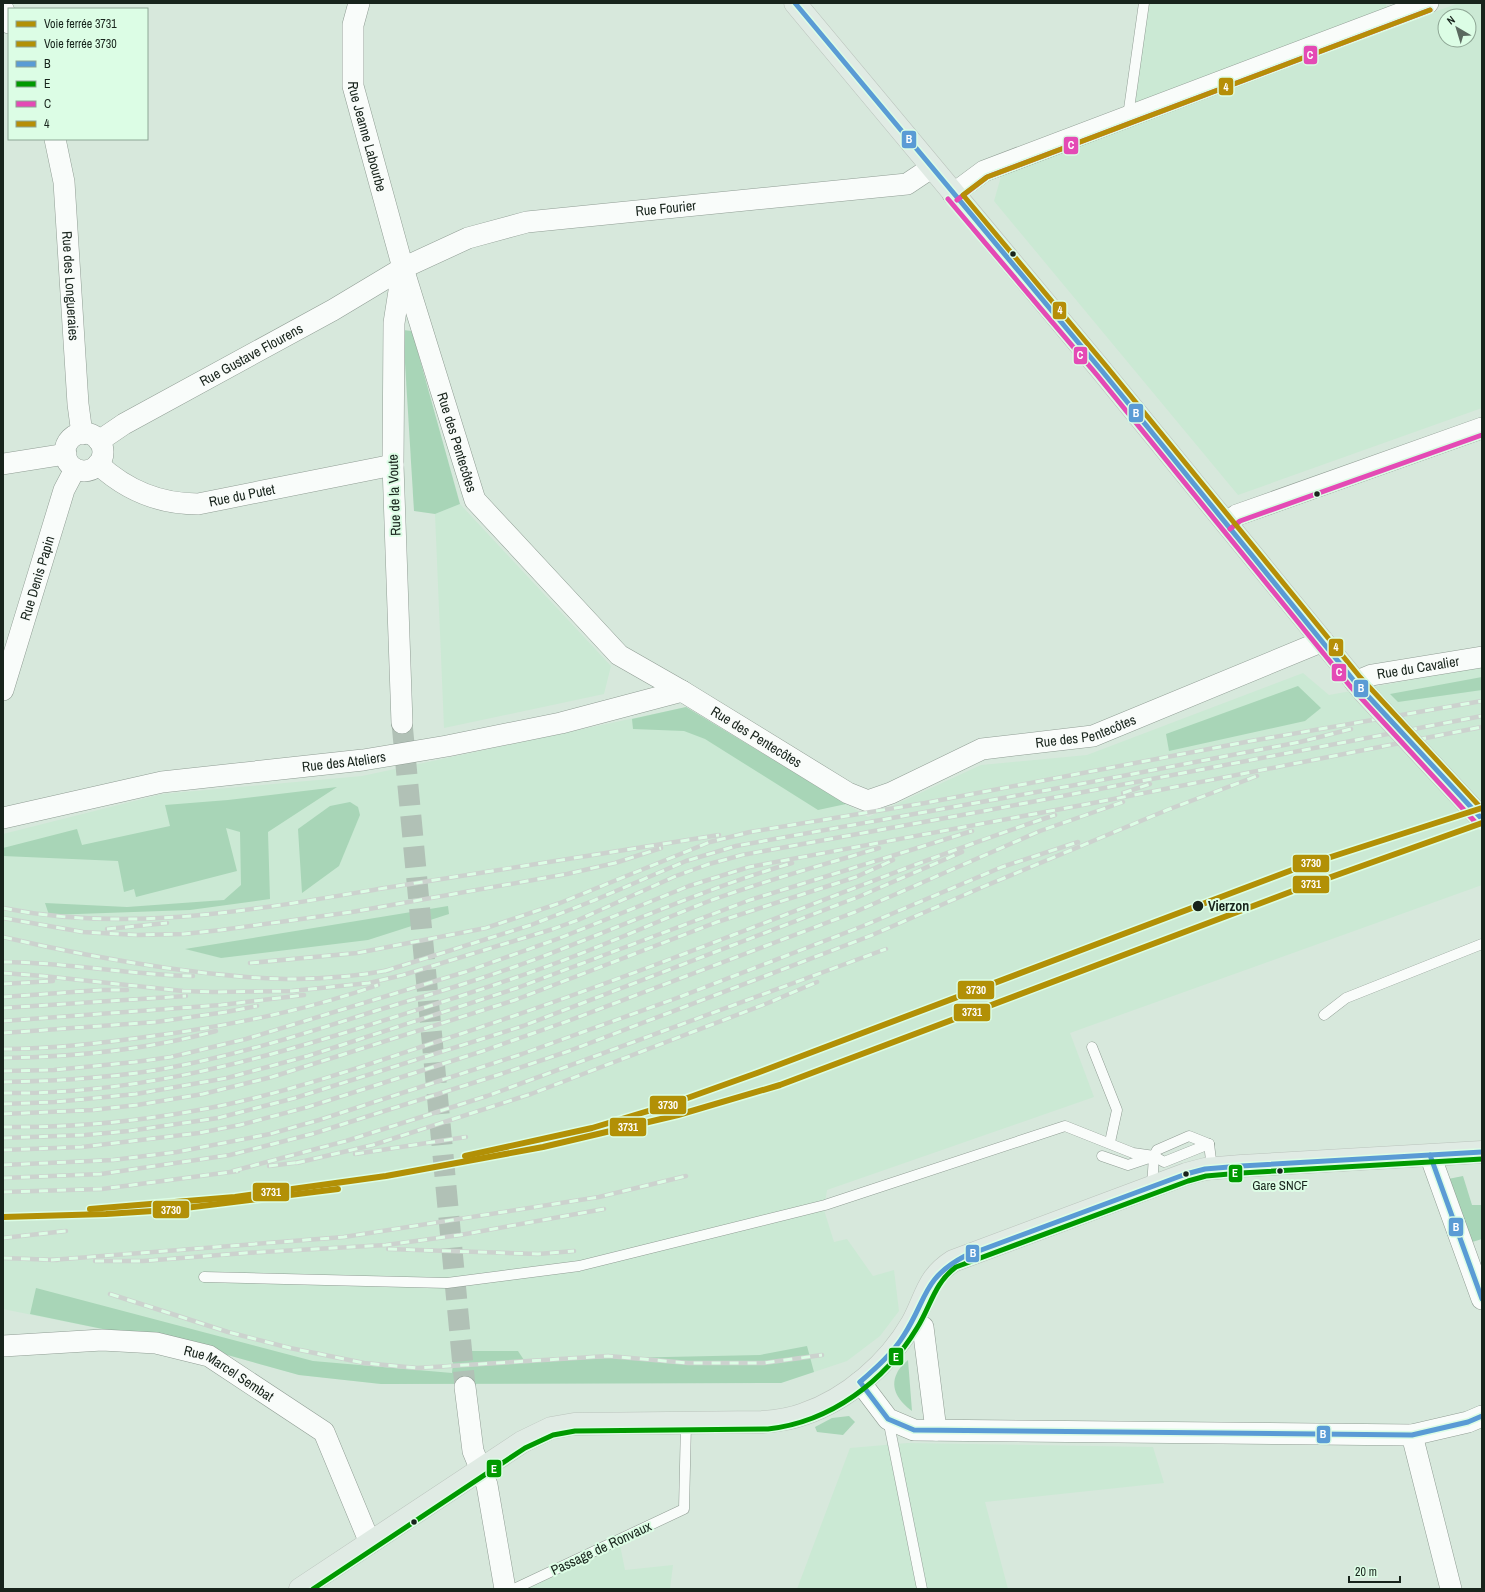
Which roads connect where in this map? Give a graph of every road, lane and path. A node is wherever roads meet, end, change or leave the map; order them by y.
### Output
1 (358, 3) edge
2 (795, 3) edge
3 (1144, 3) edge
4 (1428, 3) edge
5 (1399, 8) edge
6 (3, 9) edge
7 (8, 22) edge
8 (1128, 116) junction
9 (55, 140) edge
10 (931, 168) junction
11 (953, 194) junction
12 (403, 268) junction
13 (1482, 428) edge
14 (91, 437) junction
15 (70, 461) junction
16 (3, 464) edge
17 (98, 464) junction
18 (393, 465) junction
19 (1226, 523) junction
20 (1323, 641) junction
21 (1482, 657) edge
22 (1360, 687) junction
23 (3, 690) edge
24 (682, 691) junction
25 (402, 723) tunnel mouth
26 (3, 818) edge
27 (1482, 819) edge
28 (1482, 944) edge
29 (1324, 1015) dead end
30 (1092, 1047) dead end
31 (1110, 1142) junction
32 (1209, 1144) junction
33 (1482, 1152) edge
34 (1430, 1155) junction
35 (1102, 1156) dead end
36 (1154, 1156) junction
37 (1212, 1168) junction
38 (1152, 1187) junction
39 (204, 1278) dead end
40 (1482, 1299) edge
41 (923, 1327) dead end
42 (3, 1346) edge
43 (860, 1382) junction
44 (465, 1387) tunnel mouth
45 (1482, 1416) edge
46 (888, 1419) junction
47 (686, 1423) junction
48 (936, 1430) junction
49 (1412, 1435) junction
50 (481, 1470) junction
51 (370, 1543) junction
52 (300, 1589) edge
53 (505, 1589) edge
54 (514, 1589) edge
55 (922, 1589) edge
56 (1451, 1589) edge

1 - 12 street, Rue Jeanne Labourbe
2 - 10 main road
3 - 8 lane
4 - 5 street
5 - 8 street
6 - 7 street
8 - 11 street
9 - 14 street, Rue des Longueraies
10 - 11 main road
10 - 12 street, Rue Fourier
11 - 19 main road
12 - 14 street, Rue Gustave Flourens
12 - 18 street, Rue de la Voute
12 - 24 street, Rue des Pentecôtes
13 - 19 street
14 - 15 street
14 - 17 street
15 - 16 street
15 - 17 street
15 - 23 street, Rue Denis Papin
17 - 18 street, Rue du Putet
18 - 25 street, Rue de la Voute
19 - 20 main road
20 - 22 main road
20 - 24 street, Rue des Pentecôtes
21 - 22 street, Rue du Cavalier
22 - 27 main road, bridge
24 - 26 street, Rue des Ateliers
28 - 29 lane
30 - 31 lane
31 - 36 lane
31 - 39 lane
32 - 36 lane
32 - 36 lane
32 - 37 lane
33 - 34 main road
34 - 37 main road
34 - 40 street
35 - 36 lane
36 - 38 lane
37 - 38 main road
38 - 43 main road
41 - 48 street
42 - 51 street, Rue Marcel Sembat
43 - 46 street
43 - 47 main road
44 - 50 street
45 - 49 street
46 - 48 street
46 - 55 lane
47 - 50 main road
47 - 54 lane, Passage de Ronvaux
48 - 49 street
49 - 56 street
50 - 51 main road
50 - 53 street
51 - 52 main road

